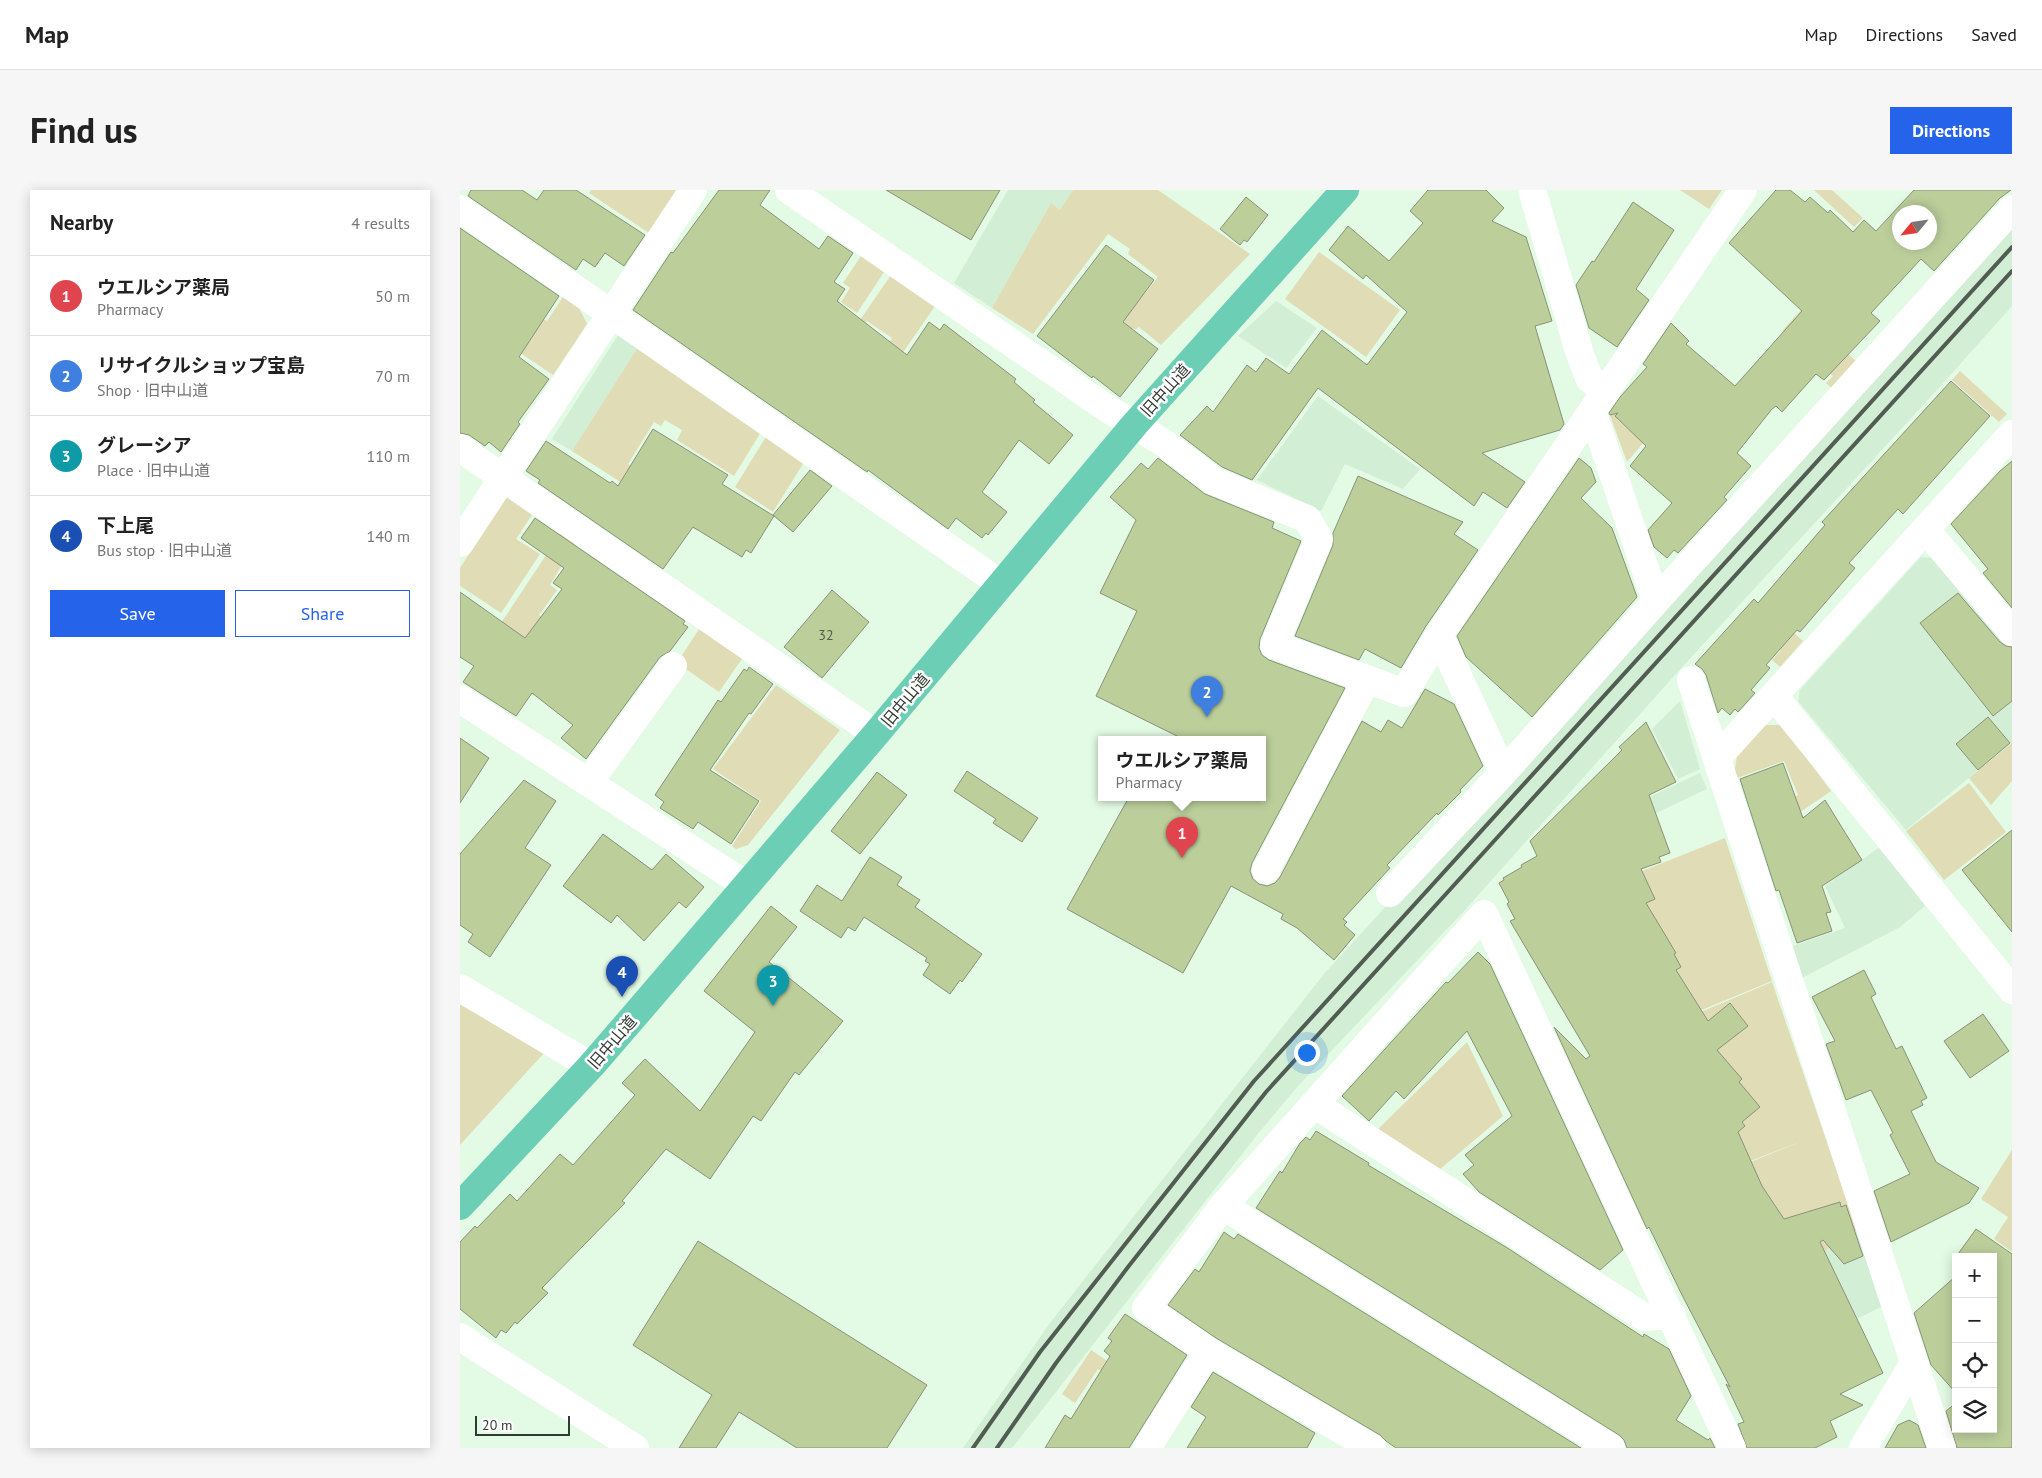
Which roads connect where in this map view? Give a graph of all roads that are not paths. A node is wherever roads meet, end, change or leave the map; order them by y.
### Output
1 (693, 190) edge
2 (789, 190) edge
3 (1345, 190) edge
4 (1532, 190) edge
5 (1743, 190) edge
6 (460, 209) edge
7 (2012, 209) edge
8 (611, 313) junction
9 (1599, 402) junction
10 (1135, 424) junction
11 (2012, 434) edge
12 (460, 448) edge
13 (503, 478) junction
14 (1926, 530) junction
15 (460, 542) edge
16 (1002, 584) junction
17 (1656, 601) junction
18 (2012, 632) edge
19 (1439, 635) junction
20 (673, 666) dead end
21 (1366, 679) junction
22 (1691, 680) dead end
23 (1774, 696) junction
24 (460, 698) edge
25 (876, 734) junction
26 (1717, 758) junction
27 (1503, 773) junction
28 (589, 782) junction
29 (1266, 870) dead end
30 (746, 885) junction
31 (1390, 892) dead end
32 (460, 988) edge
33 (2012, 990) edge
34 (591, 1066) junction
35 (1314, 1104) junction
36 (460, 1206) edge
37 (1223, 1206) junction
38 (1672, 1315) junction
39 (460, 1337) edge
40 (1208, 1351) junction
41 (1914, 1363) junction
42 (635, 1448) edge
43 (1147, 1448) edge
44 (1372, 1448) edge
45 (1610, 1448) edge
46 (1732, 1448) edge
47 (1863, 1448) edge
48 (1942, 1448) edge

1 - 8 street
2 - 10 street
3 - 10 main road, 旧中山道
4 - 9 street
5 - 9 street
6 - 8 street
7 - 17 street
8 - 13 street
8 - 16 street
9 - 17 street
9 - 19 street
10 - 16 main road, 旧中山道
10 - 21 street
11 - 14 street
12 - 13 street
13 - 15 street
13 - 25 street
14 - 18 street
14 - 23 street
16 - 25 main road, 旧中山道
17 - 27 street
19 - 21 street
19 - 27 street
20 - 28 street
21 - 29 street
22 - 26 street
23 - 26 street
23 - 33 street
24 - 28 street
25 - 30 main road, 旧中山道
26 - 41 street
27 - 31 street
28 - 30 street
30 - 34 main road, 旧中山道
32 - 34 street
34 - 36 main road, 旧中山道
35 - 37 street
35 - 38 street
35 - 38 street
37 - 40 street
37 - 45 street
38 - 46 street
39 - 42 street
40 - 43 street
40 - 44 street
41 - 47 street
41 - 48 street

